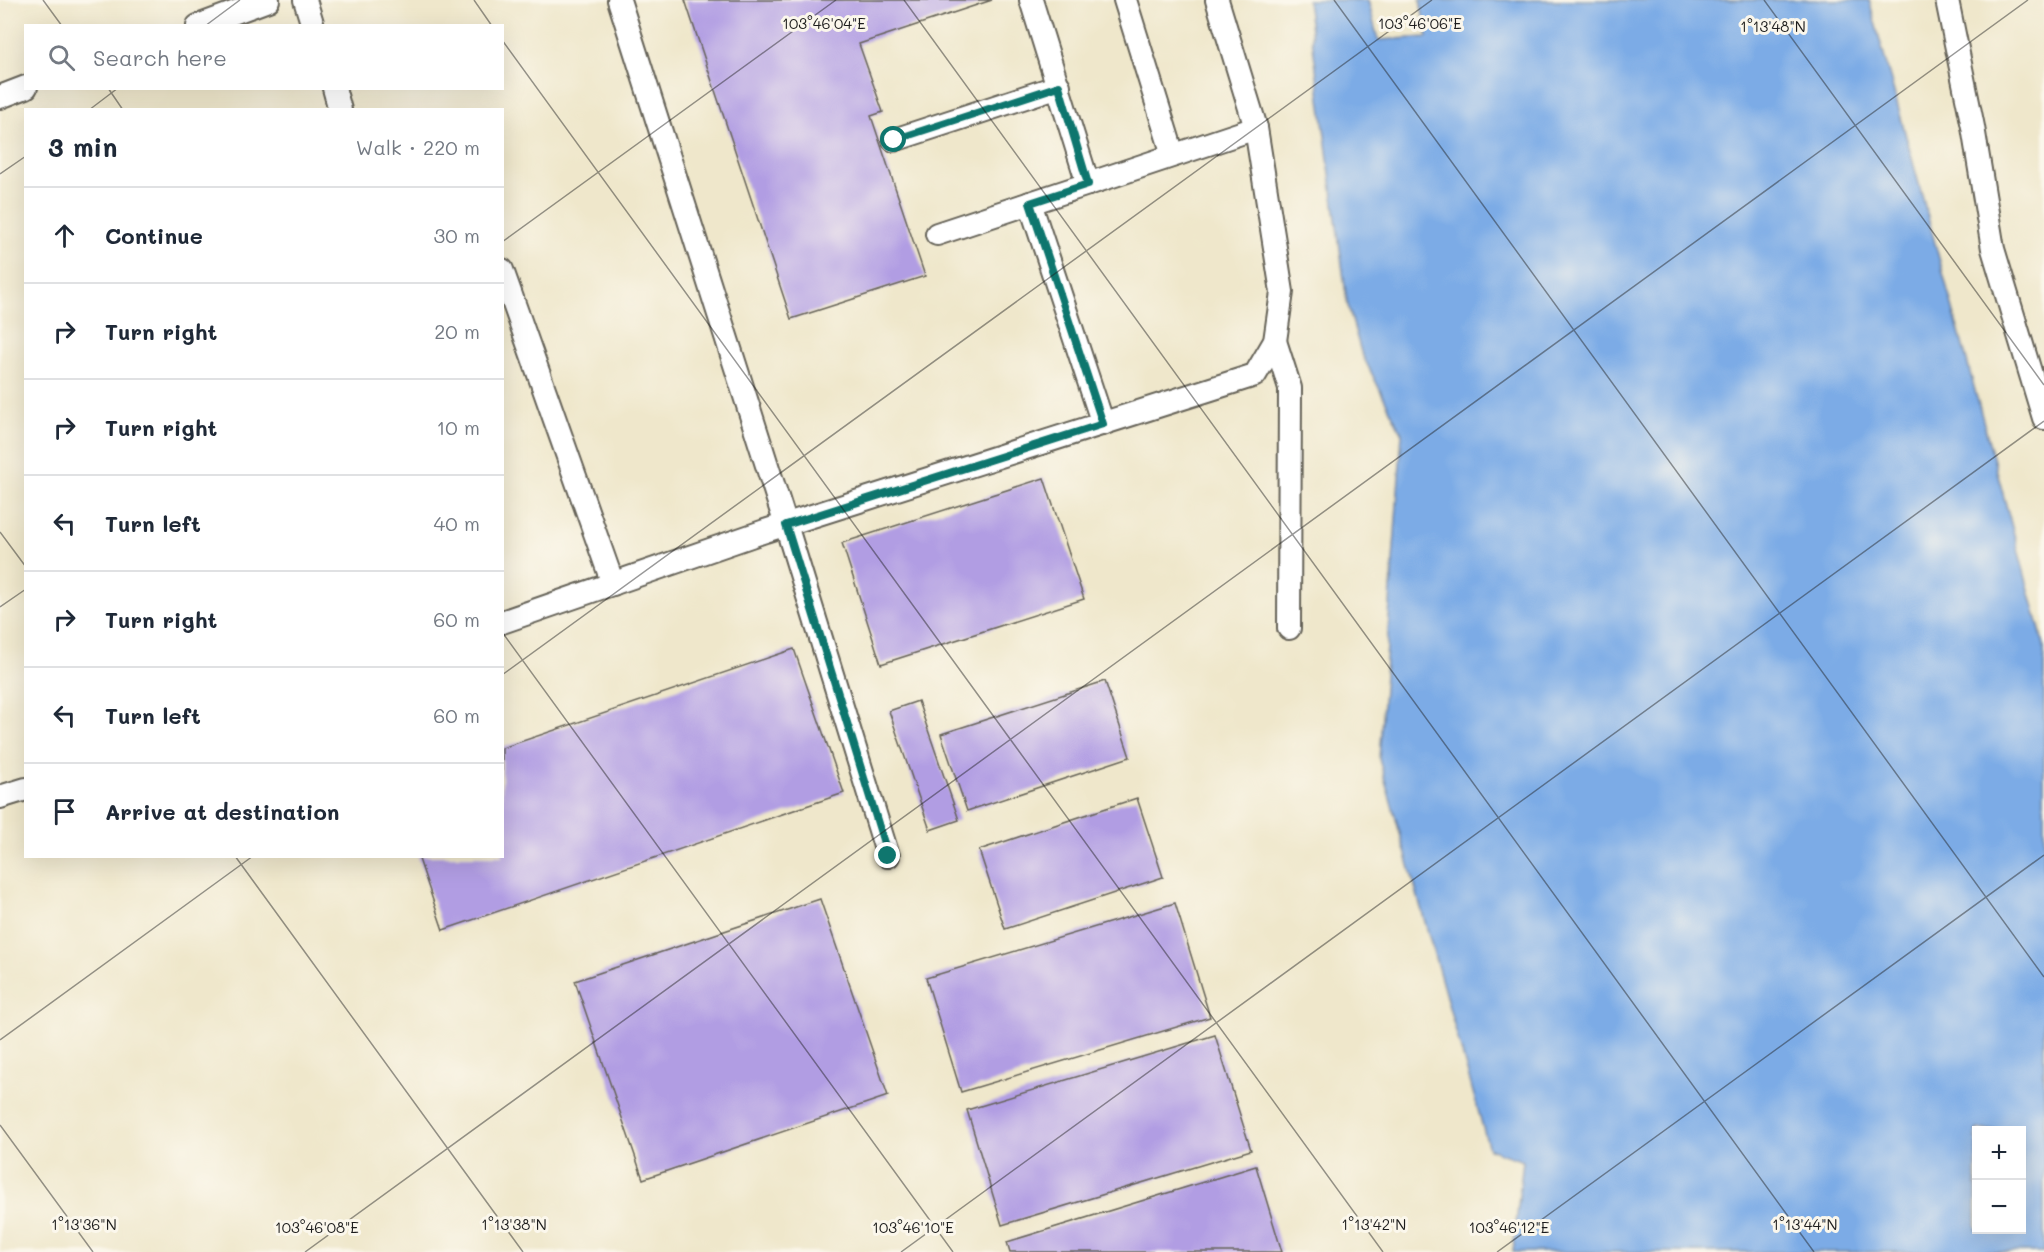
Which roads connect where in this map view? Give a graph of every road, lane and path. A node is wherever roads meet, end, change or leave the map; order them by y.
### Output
1 (268, 0) edge
2 (305, 0) edge
3 (619, 0) edge
4 (1032, 0) edge
5 (1125, 0) edge
6 (1217, 0) edge
7 (1947, 0) edge
8 (203, 24) edge
9 (312, 24) edge
10 (1059, 86) junction
11 (24, 88) edge
12 (335, 90) edge
13 (0, 96) edge
14 (339, 108) edge
15 (1256, 128) junction
16 (894, 140) dead end
17 (1173, 155) junction
18 (1088, 184) junction
19 (1030, 203) junction
20 (937, 234) dead end
21 (504, 276) edge
22 (1275, 341) junction
23 (2044, 418) edge
24 (1103, 424) junction
25 (786, 525) junction
26 (613, 584) junction
27 (504, 621) edge
28 (1289, 628) dead end
29 (24, 790) edge
30 (0, 797) edge
31 (888, 856) dead end

1 - 8 lane
2 - 9 lane
3 - 25 lane
4 - 10 lane
5 - 17 lane
6 - 15 lane
7 - 23 lane
10 - 16 lane
10 - 18 lane
11 - 13 lane
12 - 14 lane
15 - 17 lane
15 - 22 lane
17 - 18 lane
18 - 19 lane
19 - 20 lane
19 - 24 lane
21 - 26 lane
22 - 24 lane
22 - 28 lane
24 - 25 lane
25 - 26 lane
25 - 31 lane
26 - 27 lane
29 - 30 lane

